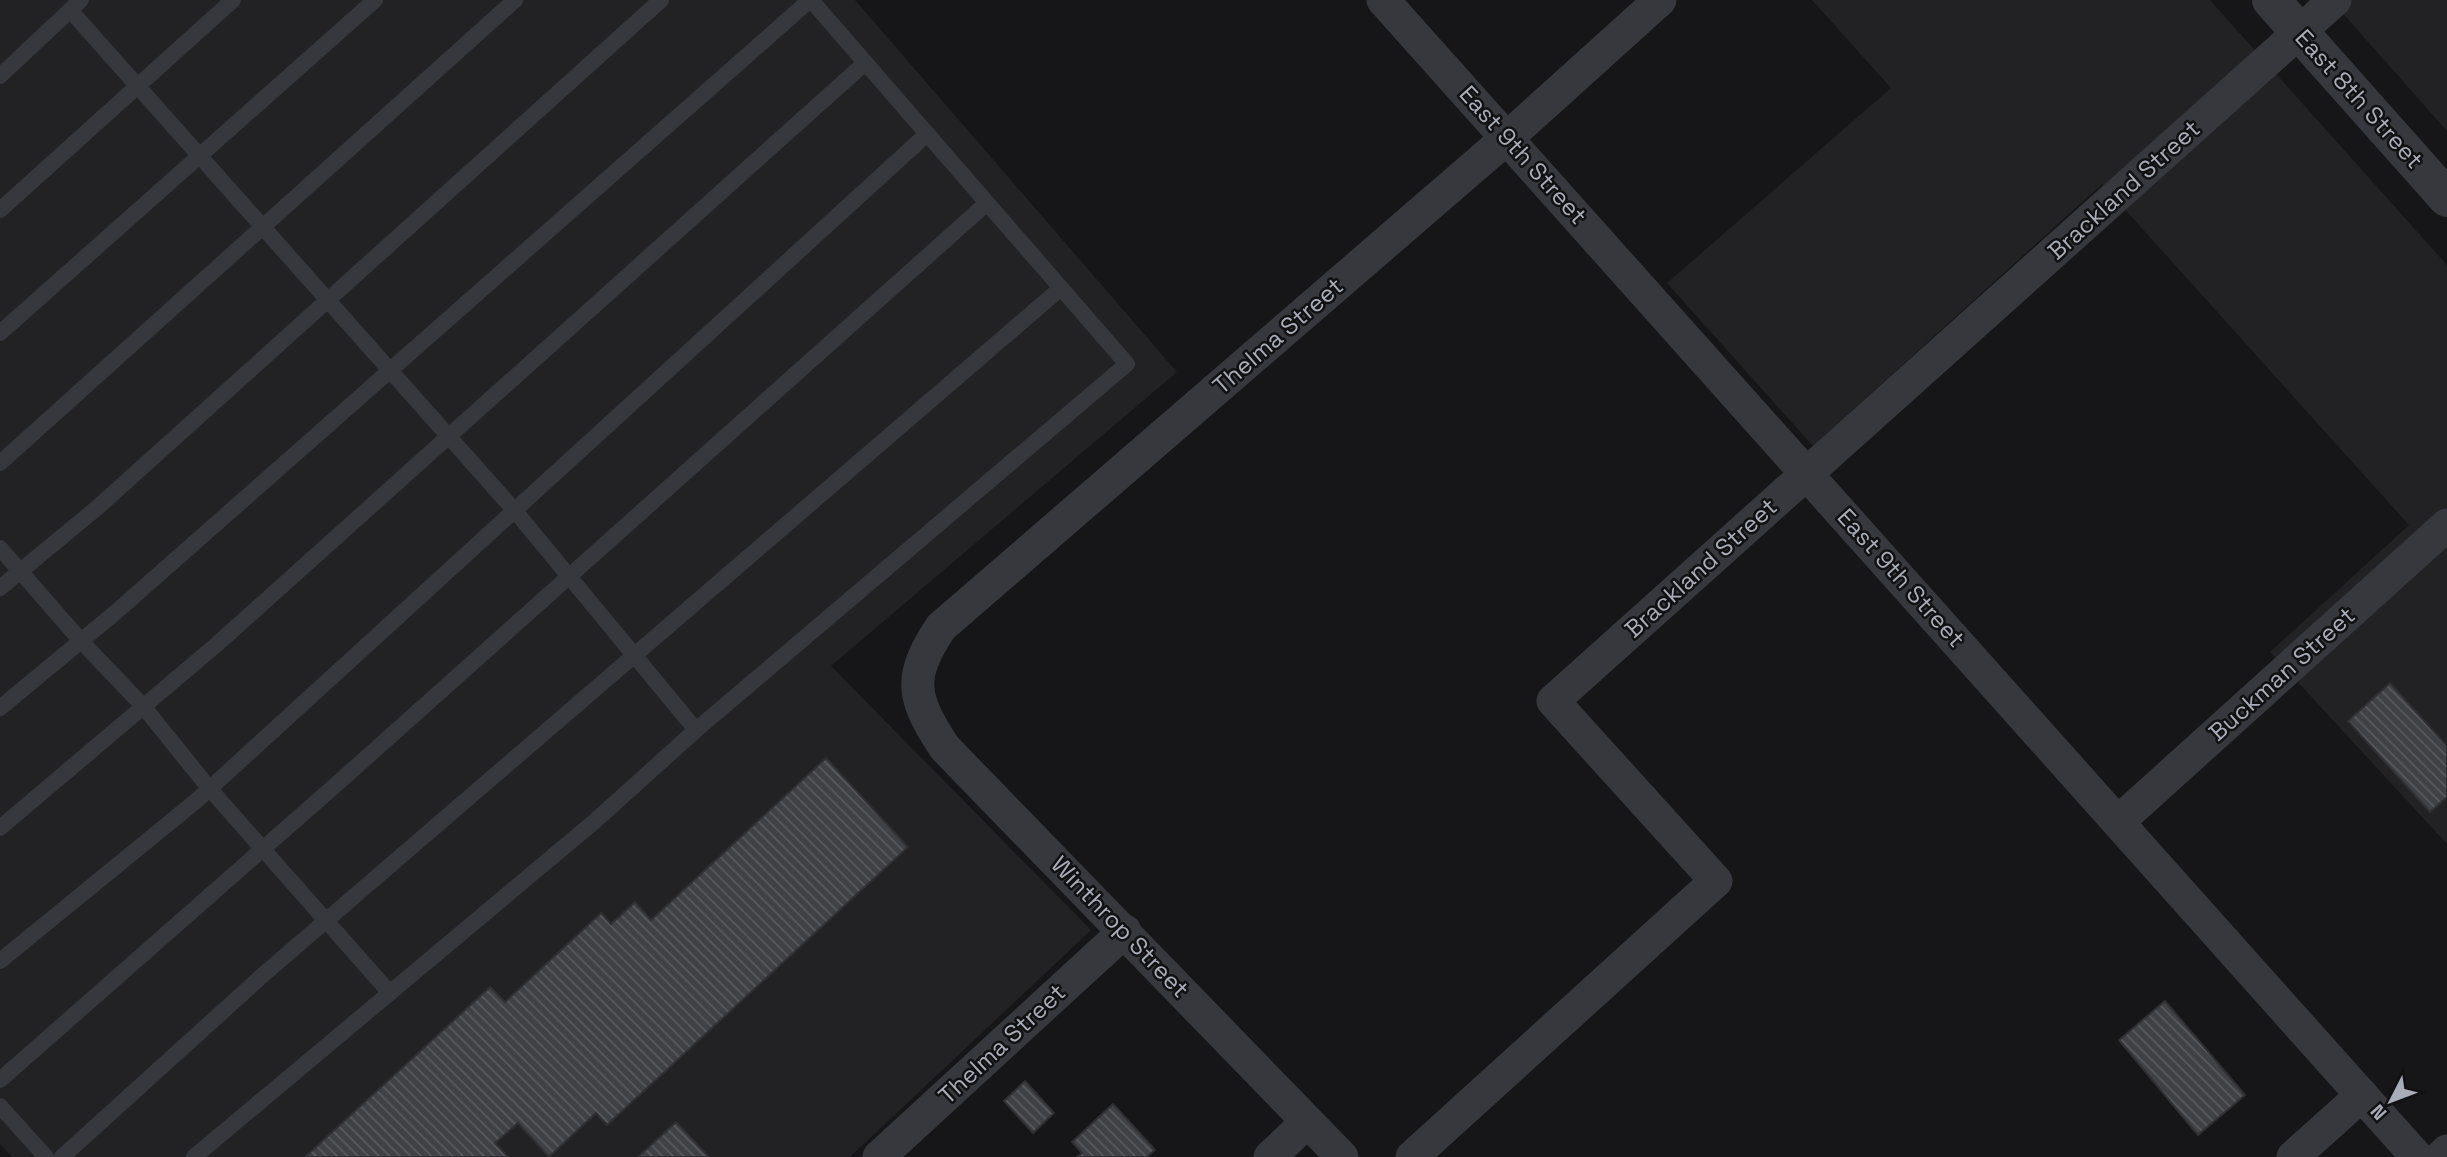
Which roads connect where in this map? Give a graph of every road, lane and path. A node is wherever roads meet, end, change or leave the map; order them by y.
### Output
1 (233, 0) edge
2 (375, 0) edge
3 (515, 0) edge
4 (661, 0) edge
5 (810, 0) edge
6 (1383, 0) edge
7 (1660, 0) edge
8 (2271, 0) edge
9 (2335, 0) edge
10 (75, 5) edge
11 (2300, 32) junction
12 (865, 62) junction
13 (0, 76) edge
14 (137, 87) junction
15 (927, 134) junction
16 (1507, 138) junction
17 (200, 156) junction
18 (2447, 198) edge
19 (987, 203) junction
20 (0, 210) edge
21 (262, 229) junction
22 (1061, 288) junction
23 (328, 301) junction
24 (0, 333) edge
25 (390, 371) junction
26 (447, 437) junction
27 (0, 463) edge
28 (1807, 473) junction
29 (514, 511) junction
30 (2447, 525) edge
31 (0, 548) edge
32 (19, 572) junction
33 (568, 577) junction
34 (0, 587) edge
35 (81, 641) junction
36 (633, 656) junction
37 (916, 685) joint
38 (143, 706) junction
39 (0, 708) edge
40 (696, 730) junction
41 (209, 788) junction
42 (2118, 822) junction
43 (0, 828) edge
44 (263, 849) junction
45 (326, 921) junction
46 (1125, 930) junction
47 (0, 961) edge
48 (390, 993) junction
49 (0, 1080) edge
50 (2362, 1095) junction
51 (0, 1106) edge
52 (1306, 1123) junction
53 (2447, 1151) edge
54 (46, 1157) edge
55 (62, 1157) edge
56 (194, 1157) edge
57 (879, 1157) edge
58 (1270, 1157) edge
59 (1342, 1157) edge
60 (1412, 1157) edge
61 (2293, 1157) edge
62 (2417, 1157) edge
63 (2441, 1157) edge

1 - 14 lane
2 - 17 lane
3 - 21 lane
4 - 23 lane
5 - 12 lane
5 - 25 lane
6 - 16 street, East 9th Street
7 - 16 street, Thelma Street
8 - 11 street, East 8th Street
9 - 11 street, Brackland Street
10 - 13 lane
10 - 14 lane
11 - 18 street, East 8th Street
11 - 28 street, Brackland Street
12 - 15 lane
12 - 26 lane
14 - 17 lane
14 - 20 lane
15 - 19 lane
15 - 29 lane
16 - 28 street, East 9th Street
16 - 37 street, Thelma Street
17 - 21 lane
17 - 24 lane
19 - 22 lane
19 - 33 lane
21 - 23 lane
21 - 27 lane
22 - 36 lane
22 - 40 lane
23 - 25 lane
23 - 32 lane
25 - 26 lane
25 - 35 lane
26 - 29 lane
26 - 38 lane
28 - 42 street, East 9th Street
28 - 60 street, Brackland Street
29 - 33 lane
29 - 41 lane
30 - 42 street, Buckman Street
31 - 32 lane
32 - 34 lane
32 - 35 lane
33 - 36 lane
33 - 44 lane
35 - 38 lane
35 - 39 lane
36 - 40 lane
36 - 45 lane
37 - 46 street, Winthrop Street
38 - 41 lane
38 - 43 lane
40 - 48 lane
41 - 44 lane
41 - 47 lane
42 - 50 street, East 9th Street
44 - 45 lane
44 - 49 lane
45 - 48 lane
45 - 55 lane
46 - 52 street, Winthrop Street
46 - 57 street, Thelma Street
48 - 56 lane
50 - 61 street
50 - 62 street, East 9th Street
51 - 54 lane
52 - 58 street
52 - 59 street, Winthrop Street
53 - 63 street

